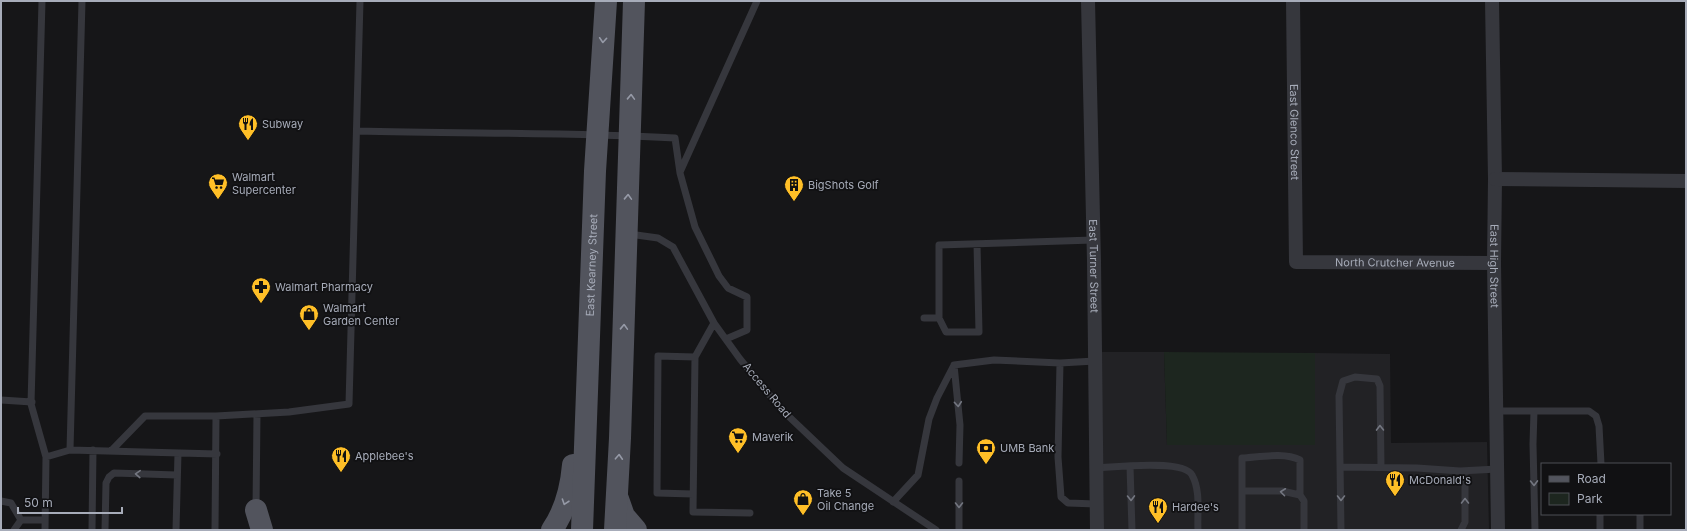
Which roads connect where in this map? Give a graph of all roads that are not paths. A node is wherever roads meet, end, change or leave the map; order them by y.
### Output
1 (42, 1) edge
2 (82, 1) edge
3 (360, 1) edge
4 (606, 1) edge
5 (634, 1) edge
6 (757, 1) edge
7 (1088, 1) edge
8 (1293, 1) edge
9 (1492, 1) edge
10 (358, 131) junction
11 (597, 134) junction
12 (630, 136) junction
13 (595, 171) junction
14 (680, 173) junction
15 (1495, 179) junction
16 (1686, 181) edge
17 (627, 234) junction
18 (1093, 240) junction
19 (977, 244) junction
20 (1296, 262) joint
21 (1494, 263) junction
22 (924, 318) dead end
23 (939, 318) junction
24 (714, 323) junction
25 (726, 339) junction
26 (695, 357) junction
27 (1095, 361) junction
28 (1060, 363) junction
29 (954, 365) junction
30 (1, 400) edge
31 (32, 402) junction
32 (1496, 411) junction
33 (1534, 411) junction
34 (257, 414) junction
35 (216, 416) junction
36 (70, 450) junction
37 (93, 450) junction
38 (112, 451) junction
39 (178, 453) junction
40 (217, 454) junction
41 (46, 457) junction
42 (959, 463) dead end
43 (1601, 463) edge
44 (1130, 466) junction
45 (1341, 467) junction
46 (1381, 467) junction
47 (1096, 468) junction
48 (1497, 469) junction
49 (1465, 471) junction
50 (177, 475) junction
51 (959, 481) dead end
52 (1242, 491) junction
53 (693, 494) junction
54 (1300, 494) junction
55 (617, 496) junction
56 (1, 501) edge
57 (893, 502) junction
58 (1096, 504) junction
59 (750, 513) dead end
60 (1600, 515) edge
61 (1640, 515) edge
62 (21, 520) junction
63 (45, 520) junction
64 (258, 523) edge
65 (14, 530) edge
66 (45, 530) edge
67 (92, 530) edge
68 (105, 530) edge
69 (176, 530) edge
70 (215, 530) edge
71 (552, 530) edge
72 (582, 530) edge
73 (615, 530) edge
74 (636, 530) edge
75 (936, 530) edge
76 (959, 530) edge
77 (1097, 530) edge
78 (1132, 530) edge
79 (1198, 530) edge
80 (1242, 530) edge
81 (1304, 530) edge
82 (1341, 530) edge
83 (1461, 530) edge
84 (1498, 530) edge
85 (1535, 530) edge
86 (1600, 530) edge
87 (1640, 530) edge

1 - 31 lane
2 - 36 lane
3 - 10 lane
4 -> 11 main road, East Kearney Street
12 -> 5 main road
6 - 14 lane
7 - 18 street, East Turner Street
8 - 20 street, East Glenco Street
9 - 15 street, East High Street
10 - 11 lane
10 - 34 lane
11 - 12 lane
11 - 13 main road, East Kearney Street
12 - 14 lane
17 -> 12 main road
13 -> 71 main road
13 - 72 main road, East Kearney Street
14 - 25 lane
15 - 16 street
15 - 21 street, East High Street
17 - 24 lane, Access Road
55 -> 17 main road
18 - 19 lane
18 - 27 street, East Turner Street
19 - 23 lane
19 - 23 lane
20 - 21 street, North Crutcher Avenue
21 - 32 street, East High Street
22 - 23 lane
24 - 25 lane, Access Road
24 - 26 lane
25 - 57 lane, Access Road
26 - 53 lane
26 - 53 lane
27 - 28 lane
27 - 47 street, East Turner Street
28 - 29 lane
28 - 58 lane
29 -> 42 lane
29 - 57 lane
30 - 31 lane
31 - 41 lane
32 - 33 lane
32 - 48 street, East High Street
33 - 43 lane
33 -> 85 lane
34 - 35 lane
34 - 64 lane
35 - 38 lane
35 - 40 lane
36 - 37 lane
36 - 41 lane
37 - 38 lane
37 - 67 lane
38 - 39 lane
39 - 40 lane
39 - 50 lane
40 - 70 lane
41 - 63 lane
44 - 47 lane
44 -> 78 lane
44 - 79 lane
45 - 46 lane
46 -> 45 lane
45 -> 82 lane
46 - 49 lane
47 - 58 street, East Turner Street
48 - 49 lane
48 - 84 street, East High Street
83 -> 49 lane
50 -> 68 lane
50 - 69 lane
51 -> 76 lane
54 -> 52 lane
52 - 54 lane
52 - 80 lane
53 - 59 lane
54 - 81 lane
55 - 73 main road
55 - 74 main road
56 - 62 lane
57 - 75 lane, Access Road
58 - 77 street, East Turner Street
60 - 86 lane
61 - 87 lane
62 - 63 lane
62 - 65 lane
63 - 66 lane

